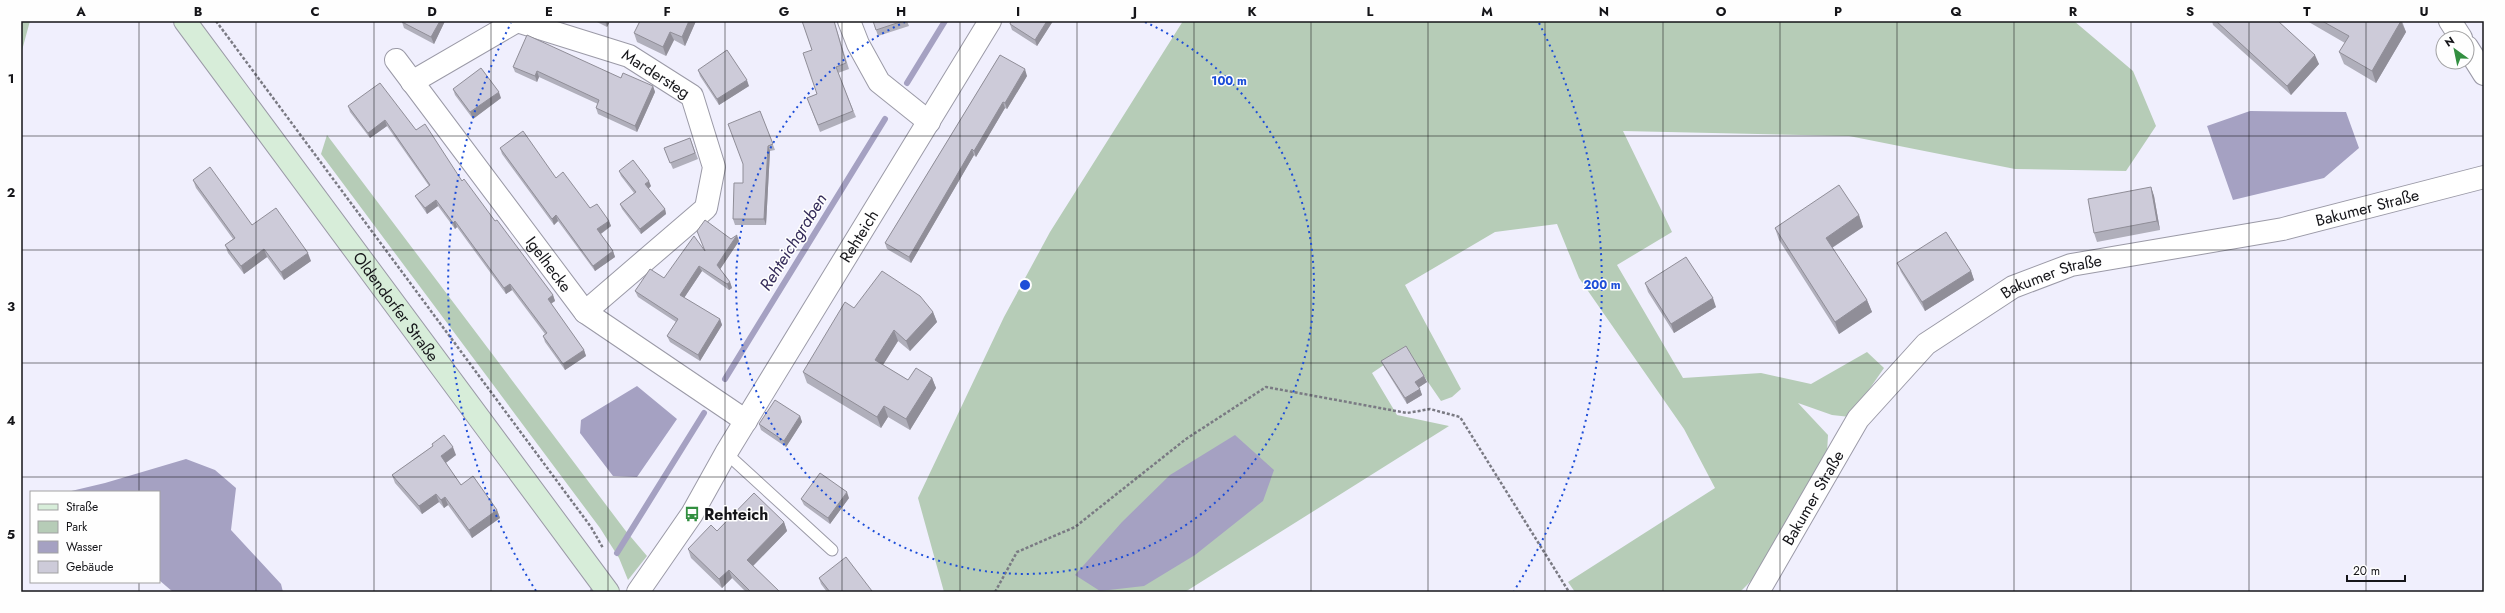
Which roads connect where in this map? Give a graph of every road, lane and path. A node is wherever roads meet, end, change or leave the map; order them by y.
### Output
1 (185, 21) edge
2 (216, 21) edge
3 (849, 21) edge
4 (990, 21) edge
5 (2450, 21) edge
6 (2456, 30) edge
7 (396, 60) dead end
8 (2475, 60) edge
9 (2484, 74) edge
10 (412, 82) junction
11 (929, 122) junction
12 (2484, 177) edge
13 (585, 312) junction
14 (746, 421) junction
15 (726, 453) junction
16 (832, 550) dead end
17 (606, 554) dead end
18 (608, 592) edge
19 (638, 592) edge
20 (995, 592) edge
21 (1568, 592) edge
22 (1758, 592) edge

1 - 18 main road, Oldendorfer Straße
2 - 17 path
3 - 11 street
4 - 11 street, Rehteich
5 - 6 street
7 - 10 street, Igelhecke
8 - 9 street
10 - 13 street, Igelhecke
10 - 13 street, Mardersteg
11 - 14 street, Rehteich
12 - 22 street, Bakumer Straße
13 - 14 street, Igelhecke
14 - 15 street, Rehteich
15 - 16 lane
15 - 19 street, Rehteich
20 - 21 path

